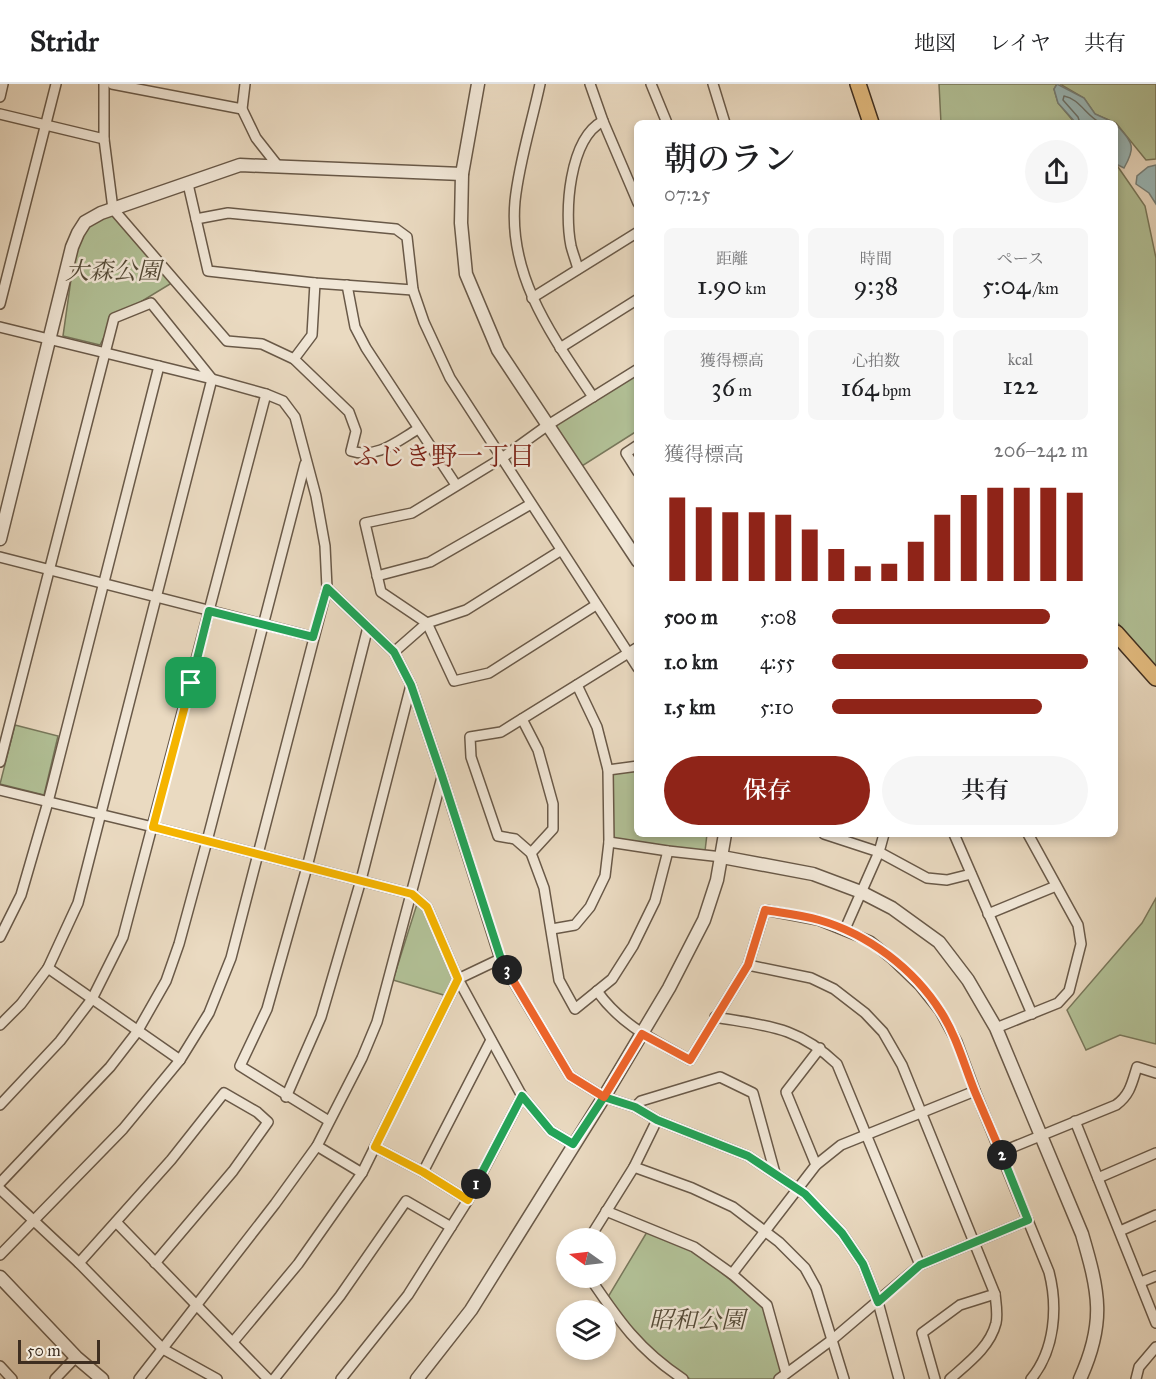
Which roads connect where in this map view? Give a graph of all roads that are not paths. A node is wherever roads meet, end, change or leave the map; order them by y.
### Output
1 (3, 84) edge
2 (56, 84) edge
3 (104, 84) edge
4 (112, 84) edge
5 (245, 84) edge
6 (478, 84) edge
7 (540, 84) edge
8 (590, 84) edge
9 (651, 84) edge
10 (713, 84) edge
11 (858, 84) edge
12 (0, 97) edge
13 (242, 109) junction
14 (0, 114) edge
15 (666, 120) edge
16 (725, 120) edge
17 (870, 120) edge
18 (603, 121) junction
19 (45, 126) junction
20 (104, 139) junction
21 (278, 165) junction
22 (462, 174) junction
23 (188, 184) junction
24 (634, 194) edge
25 (112, 209) junction
26 (196, 219) junction
27 (634, 234) edge
28 (578, 269) junction
29 (315, 283) junction
30 (347, 285) junction
31 (413, 290) junction
32 (532, 298) junction
33 (634, 302) edge
34 (0, 304) edge
35 (0, 327) edge
36 (51, 340) junction
37 (560, 348) junction
38 (106, 354) junction
39 (294, 359) junction
40 (159, 366) junction
41 (634, 371) edge
42 (212, 380) junction
43 (266, 394) junction
44 (593, 397) junction
45 (548, 425) junction
46 (418, 429) junction
47 (634, 448) edge
48 (502, 458) junction
49 (306, 462) junction
50 (634, 466) edge
51 (456, 484) junction
52 (531, 504) junction
53 (0, 539) edge
54 (560, 551) junction
55 (634, 555) edge
56 (0, 557) edge
57 (50, 570) junction
58 (377, 576) junction
59 (104, 584) junction
60 (327, 588) junction
61 (155, 597) junction
62 (596, 605) junction
63 (209, 611) junction
64 (427, 623) junction
65 (263, 624) junction
66 (368, 627) junction
67 (1118, 635) edge
68 (313, 637) junction
69 (634, 649) edge
70 (394, 652) junction
71 (627, 653) junction
72 (634, 663) edge
73 (1156, 678) edge
74 (411, 685) junction
75 (577, 685) junction
76 (522, 719) junction
77 (0, 762) edge
78 (634, 767) edge
79 (608, 770) junction
80 (442, 776) junction
81 (0, 790) edge
82 (48, 802) junction
83 (101, 815) junction
84 (153, 827) junction
85 (725, 837) edge
86 (837, 837) edge
87 (883, 837) edge
88 (955, 837) edge
89 (1030, 837) edge
90 (207, 841) junction
91 (609, 842) junction
92 (668, 851) junction
93 (879, 852) junction
94 (531, 853) junction
95 (258, 854) junction
96 (722, 857) junction
97 (307, 867) junction
98 (971, 874) junction
99 (361, 880) junction
100 (1056, 886) junction
101 (861, 892) junction
102 (412, 894) junction
103 (988, 914) junction
104 (552, 929) junction
105 (845, 929) junction
106 (0, 937) edge
107 (501, 959) junction
108 (748, 965) junction
109 (48, 969) junction
110 (458, 979) junction
111 (597, 991) junction
112 (92, 999) junction
113 (1032, 1014) junction
114 (715, 1017) junction
115 (0, 1025) edge
116 (996, 1028) junction
117 (137, 1032) junction
118 (642, 1034) junction
119 (491, 1041) junction
120 (820, 1048) junction
121 (180, 1060) junction
122 (1156, 1073) edge
123 (975, 1091) junction
124 (522, 1096) junction
125 (286, 1097) junction
126 (604, 1097) junction
127 (1, 1101) edge
128 (635, 1107) junction
129 (921, 1113) junction
130 (657, 1120) junction
131 (1076, 1121) junction
132 (329, 1122) junction
133 (868, 1135) junction
134 (1040, 1136) junction
135 (573, 1144) junction
136 (317, 1146) junction
137 (375, 1147) junction
138 (1001, 1152) junction
139 (1156, 1153) edge
140 (816, 1165) junction
141 (634, 1167) junction
142 (423, 1172) junction
143 (362, 1173) junction
144 (775, 1173) junction
145 (1098, 1178) junction
146 (0, 1183) edge
147 (0, 1189) edge
148 (798, 1190) junction
149 (468, 1200) junction
150 (606, 1211) junction
151 (1156, 1215) edge
152 (33, 1220) junction
153 (1028, 1220) junction
154 (116, 1222) junction
155 (451, 1227) junction
156 (596, 1228) edge
157 (764, 1231) junction
158 (1120, 1231) junction
159 (975, 1242) junction
160 (0, 1255) edge
161 (79, 1263) junction
162 (155, 1263) junction
163 (920, 1265) junction
164 (732, 1274) junction
165 (1156, 1276) edge
166 (0, 1277) edge
167 (1141, 1282) junction
168 (597, 1288) edge
169 (995, 1294) junction
170 (878, 1302) junction
171 (196, 1305) junction
172 (1156, 1323) edge
173 (833, 1339) junction
174 (233, 1342) junction
175 (1156, 1347) edge
176 (163, 1349) junction
177 (76, 1357) junction
178 (0, 1366) edge
179 (782, 1376) edge
180 (12, 1379) edge
181 (55, 1379) edge
182 (102, 1379) edge
183 (139, 1379) edge
184 (217, 1379) edge
185 (268, 1379) edge
186 (274, 1379) edge
187 (340, 1379) edge
188 (417, 1379) edge
189 (683, 1379) edge
190 (844, 1379) edge
191 (899, 1379) edge
192 (935, 1379) edge
193 (950, 1379) edge
194 (1031, 1379) edge
195 (1080, 1379) edge
196 (1136, 1379) edge

1 - 12 street
2 - 19 street
3 - 20 street
4 - 13 street
5 - 13 street
6 - 22 street
7 - 32 street
8 - 18 street
9 - 15 street
10 - 16 street
11 - 17 highway
13 - 21 street
14 - 19 street
18 - 24 street
18 - 28 street
19 - 20 street
19 - 34 street
20 - 25 street
21 - 22 street
21 - 23 street
22 - 45 street
23 - 25 street
23 - 26 street
25 - 36 street
25 - 39 street
26 - 29 street
26 - 31 street
27 - 28 street
28 - 32 street
29 - 30 street
29 - 39 street
30 - 31 street
30 - 46 street
31 - 48 street
32 - 37 street
33 - 37 street
35 - 36 street
36 - 38 street
36 - 53 street
37 - 44 street
38 - 40 street
38 - 42 street
38 - 57 street
39 - 46 street
40 - 42 street
40 - 59 street
41 - 44 street
42 - 43 street
42 - 61 street
43 - 49 street
43 - 63 street
44 - 45 street
45 - 48 street
45 - 55 street
46 - 51 street
47 - 50 street
48 - 51 street
48 - 52 street
49 - 60 street
49 - 65 street
51 - 58 street
52 - 54 street
52 - 58 street
54 - 62 street
54 - 64 street
56 - 57 street
57 - 59 street
57 - 77 street
58 - 64 street
59 - 61 street
59 - 82 street
60 - 66 street
60 - 68 street
61 - 63 street
61 - 83 street
62 - 64 street
62 - 71 street
63 - 65 street
63 - 84 street
64 - 70 street
65 - 68 street
65 - 90 street
66 - 70 street
66 - 97 street
67 - 73 highway
68 - 95 street
69 - 71 street
70 - 74 street
71 - 72 street
71 - 75 street
74 - 80 street
74 - 99 street
75 - 76 street
75 - 79 street
76 - 94 street
76 - 94 street
78 - 79 street
79 - 91 street
80 - 102 street
80 - 107 street
81 - 82 street
82 - 83 street
82 - 106 street
83 - 84 street
83 - 109 street
84 - 90 street
84 - 112 street
85 - 96 street
86 - 93 street
87 - 93 street
88 - 98 street
89 - 100 street
90 - 95 street
90 - 117 street
91 - 92 street
91 - 104 street
92 - 96 street
92 - 111 street
93 - 98 street
93 - 101 street
94 - 104 street
95 - 97 street
95 - 121 street
96 - 101 street
96 - 118 street
97 - 99 street
97 - 125 street
98 - 103 street
99 - 102 street
99 - 125 street
100 - 103 street
100 - 113 street
101 - 105 street
101 - 116 street
102 - 110 street
102 - 132 street
103 - 113 street
104 - 111 street
105 - 108 street
105 - 123 street
107 - 110 street
107 - 126 street
108 - 114 street
108 - 129 street
109 - 112 street
109 - 115 street
110 - 119 street
110 - 137 street
111 - 118 street
112 - 117 street
112 - 127 street
113 - 116 street
114 - 118 street
114 - 120 street
116 - 134 street
117 - 121 street
117 - 146 street
118 - 126 street
119 - 124 street
119 - 142 street
120 - 133 street
120 - 140 street
121 - 152 street
122 - 131 street
123 - 129 street
123 - 138 street
124 - 135 street
124 - 149 street
125 - 132 street
126 - 128 street
126 - 135 street
128 - 130 street
128 - 144 street
129 - 133 street
129 - 159 street
130 - 141 street
130 - 144 street
131 - 134 street
131 - 145 street
132 - 136 street
133 - 140 street
133 - 163 street
134 - 138 street
134 - 195 street
135 - 188 street
136 - 143 street
136 - 171 street
137 - 142 street
137 - 143 street
138 - 153 street
139 - 145 street
140 - 148 street
141 - 150 street
141 - 157 street
142 - 149 street
143 - 174 street
144 - 148 street
145 - 158 street
147 - 152 street
148 - 157 street
148 - 170 street
149 - 155 street
150 - 156 street
150 - 164 street
151 - 158 street
152 - 160 street
152 - 161 street
153 - 159 street
153 - 194 street
154 - 161 street
154 - 162 street
154 - 162 street
155 - 186 street
155 - 187 street
157 - 164 street
157 - 173 street
158 - 167 street
159 - 163 street
159 - 169 street
161 - 176 street
162 - 171 street
163 - 170 street
164 - 179 street
165 - 167 street
166 - 177 street
167 - 172 street
168 - 189 street
169 - 192 street
169 - 193 street
170 - 173 street
170 - 191 street
171 - 174 street
171 - 176 street
173 - 179 street
173 - 190 street
174 - 185 street
175 - 196 street
176 - 183 street
176 - 184 street
177 - 181 street
177 - 182 street
178 - 180 street

